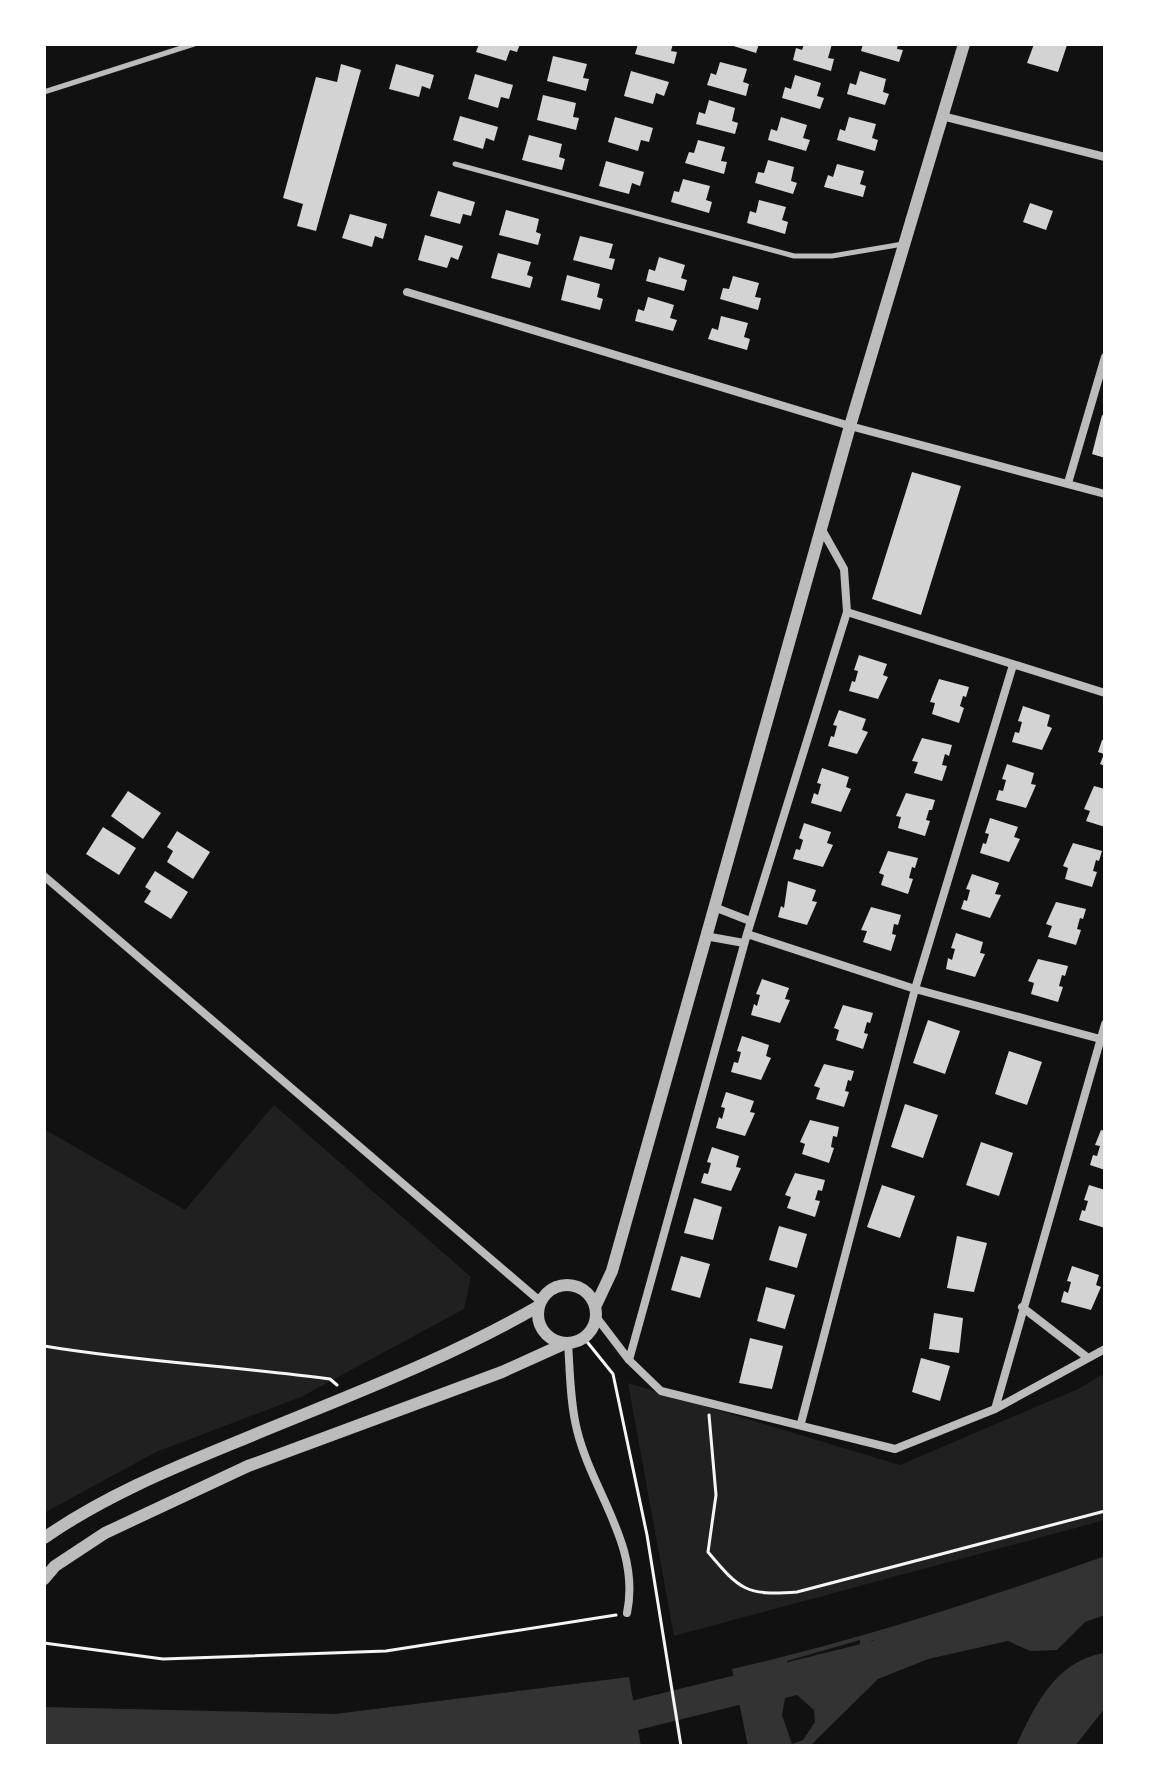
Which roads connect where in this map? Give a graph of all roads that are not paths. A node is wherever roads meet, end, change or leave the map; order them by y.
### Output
1 (194, 44) edge
2 (964, 44) edge
3 (44, 92) edge
4 (942, 116) junction
5 (1105, 157) edge
6 (455, 164) dead end
7 (904, 244) junction
8 (407, 292) dead end
9 (1105, 357) edge
10 (850, 426) junction
11 (1068, 483) junction
12 (1105, 494) edge
13 (821, 527) junction
14 (847, 612) junction
15 (1013, 665) junction
16 (1105, 693) edge
17 (44, 876) edge
18 (714, 907) junction
19 (750, 921) junction
20 (705, 936) junction
21 (745, 938) junction
22 (915, 989) junction
23 (1105, 1024) edge
24 (1103, 1039) edge
25 (540, 1304) junction
26 (1022, 1307) junction
27 (596, 1312) junction
28 (567, 1343) junction
29 (1105, 1349) edge
30 (1088, 1358) junction
31 (629, 1360) junction
32 (995, 1409) junction
33 (801, 1423) junction
34 (44, 1538) edge
35 (44, 1579) edge
36 (627, 1613) road end

1 - 3 lane
2 - 4 street
4 - 5 street
4 - 7 street
6 - 7 lane
7 - 10 street
8 - 10 street
9 - 11 street
10 - 11 street
10 - 13 street
11 - 12 street
13 - 14 street
13 - 18 street
14 - 15 street
14 - 19 street
15 - 16 street
15 - 22 street
17 - 25 street
18 - 19 street
18 - 20 street
19 - 21 street
20 - 21 street
20 - 27 street
21 - 22 street
21 - 31 street
22 - 24 street
22 - 33 street
23 - 24 street
24 - 26 street
25 - 27 street
25 - 28 street
25 - 34 street
26 - 30 street
26 - 32 street
27 - 28 street
27 - 31 street
28 - 35 street
28 - 36 street
29 - 30 street
30 - 32 street
31 - 33 street
32 - 33 street

